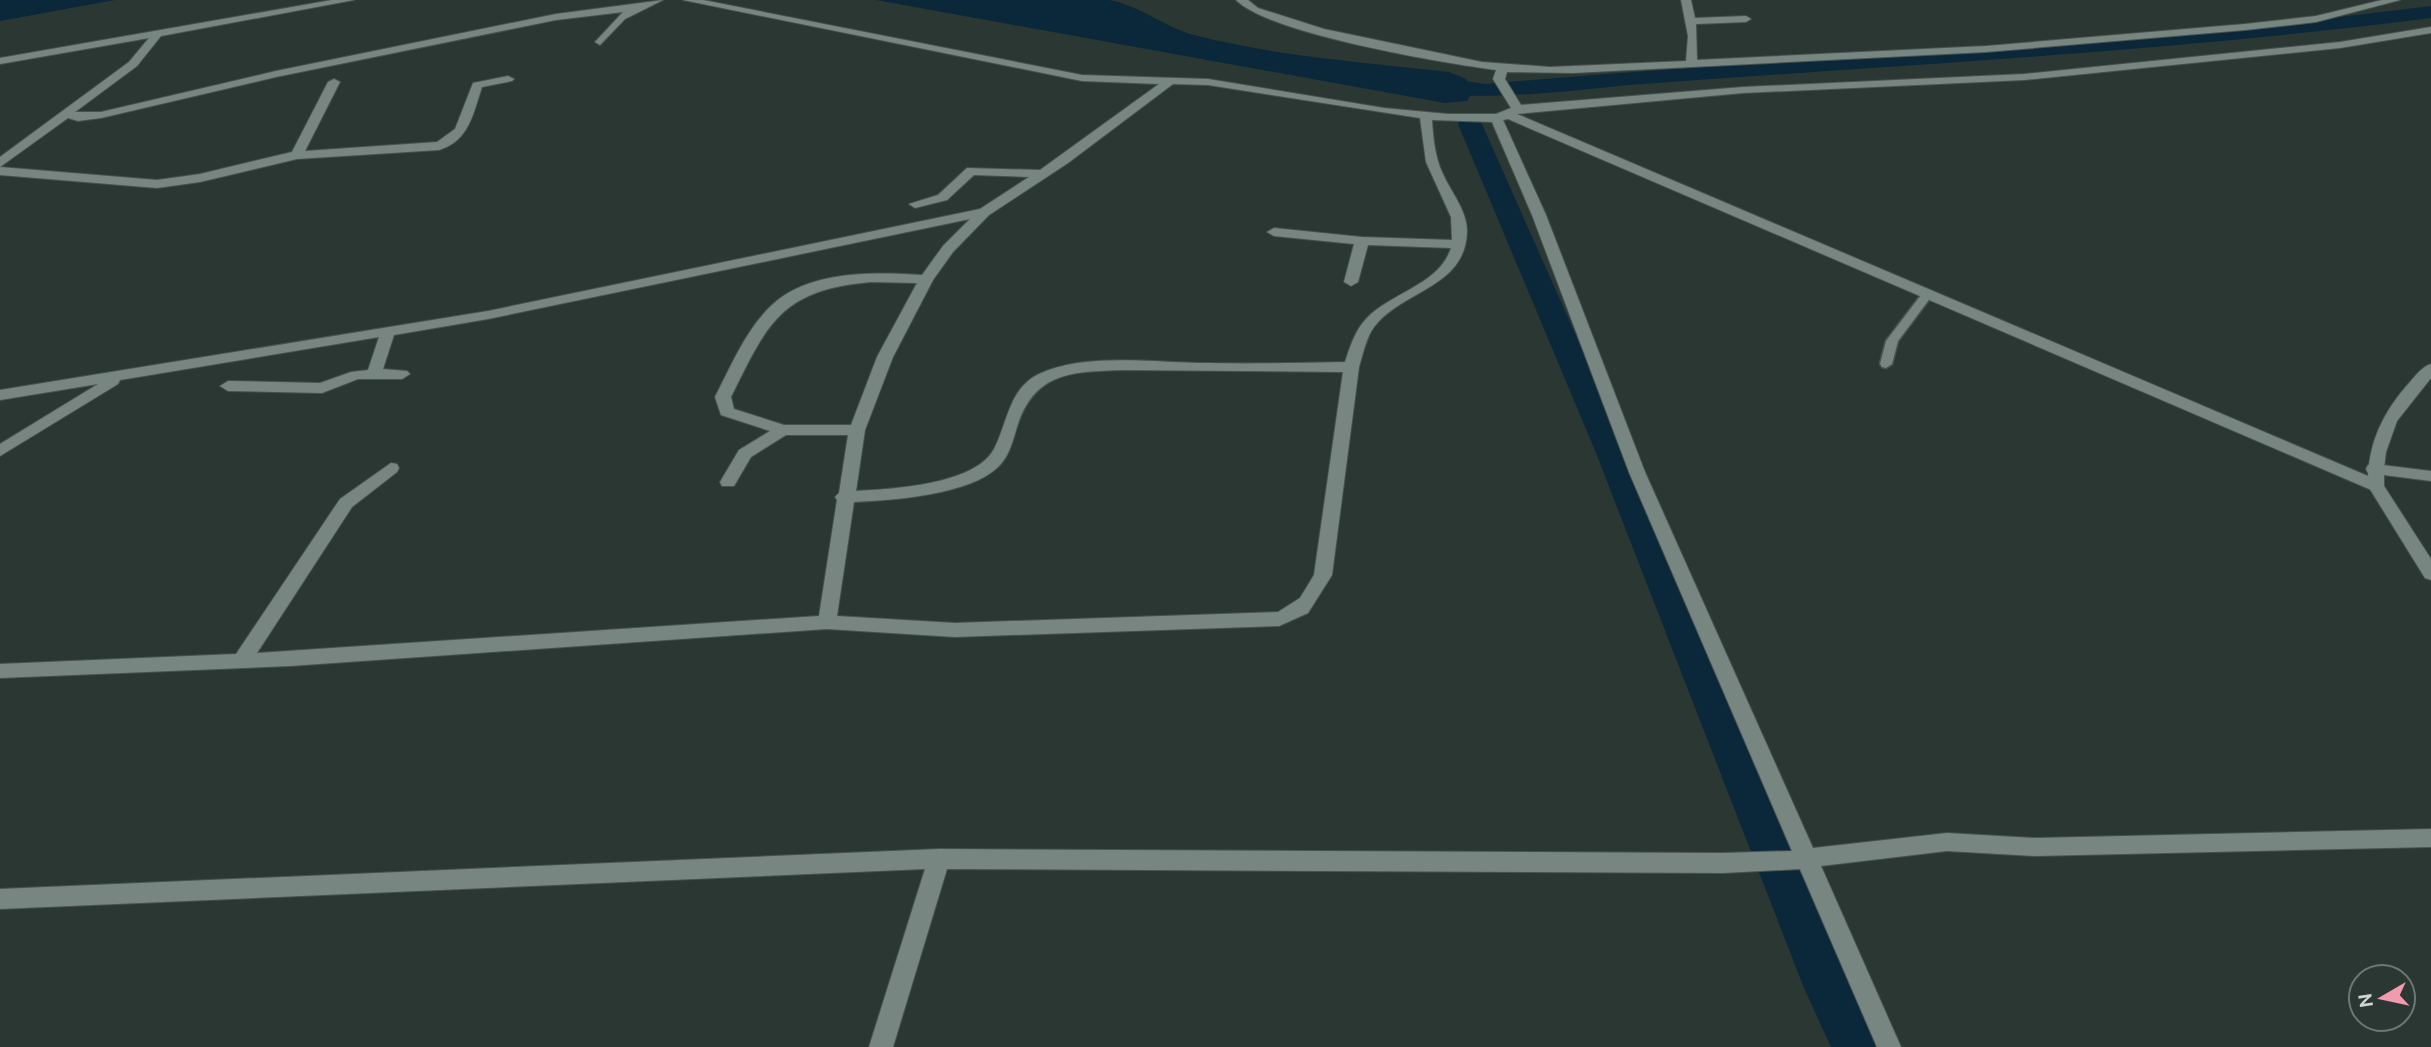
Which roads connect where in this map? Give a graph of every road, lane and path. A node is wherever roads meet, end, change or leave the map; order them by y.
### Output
1 (349, 0) edge
2 (658, 0) edge
3 (688, 0) edge
4 (1241, 0) edge
5 (1686, 0) edge
6 (2395, 0) edge
7 (639, 7) junction
8 (1746, 19) dead end
9 (1691, 20) junction
10 (2431, 30) edge
11 (156, 36) junction
12 (600, 42) dead end
13 (0, 61) edge
14 (1691, 64) junction
15 (1501, 74) junction
16 (508, 79) dead end
17 (1173, 79) junction
18 (334, 82) dead end
19 (1509, 110) junction
20 (66, 113) junction
21 (1426, 116) junction
22 (297, 155) junction
23 (0, 163) edge
24 (0, 171) edge
25 (1043, 174) junction
26 (915, 204) dead end
27 (984, 212) junction
28 (1274, 232) dead end
29 (1362, 241) junction
30 (1458, 244) junction
31 (926, 279) junction
32 (1351, 282) dead end
33 (1928, 293) junction
34 (388, 332) junction
35 (1886, 364) dead end
36 (1350, 367) junction
37 (2431, 369) edge
38 (374, 374) junction
39 (402, 374) dead end
40 (122, 376) junction
41 (228, 386) dead end
42 (0, 395) edge
43 (783, 430) junction
44 (857, 430) junction
45 (0, 451) edge
46 (391, 468) dead end
47 (2431, 476) edge
48 (2375, 477) junction
49 (728, 482) dead end
50 (844, 497) junction
51 (2431, 574) edge
52 (827, 622) junction
53 (242, 661) junction
54 (0, 671) edge
55 (2431, 838) edge
56 (939, 859) junction
57 (1801, 859) junction
58 (0, 899) edge
59 (881, 1047) edge
60 (1889, 1047) edge

1 - 11 street
2 - 7 street
3 - 17 street
4 - 15 street
5 - 9 street
6 - 14 street
7 - 12 street
7 - 20 street
8 - 9 street
9 - 14 street
10 - 19 street
11 - 13 street
11 - 20 street
14 - 15 street
15 - 19 street
16 - 22 street
17 - 21 street
17 - 25 street
18 - 22 street
19 - 21 street
19 - 33 street
19 - 57 street
20 - 23 street
21 - 30 street
22 - 24 street
25 - 26 street
25 - 27 street
27 - 31 street
27 - 34 street
28 - 29 street
29 - 30 street
29 - 32 street
30 - 36 street
31 - 43 street
31 - 44 street
33 - 35 lane
33 - 48 street
34 - 38 street
34 - 40 street
36 - 50 street
36 - 52 street
37 - 48 street
38 - 39 street
38 - 41 street
40 - 42 street
40 - 45 street
43 - 44 street
43 - 49 street
44 - 50 street
46 - 53 street
47 - 48 street
48 - 51 street
50 - 52 street
52 - 53 street
53 - 54 street
55 - 57 street
56 - 57 street
56 - 58 street
56 - 59 street
57 - 60 street

